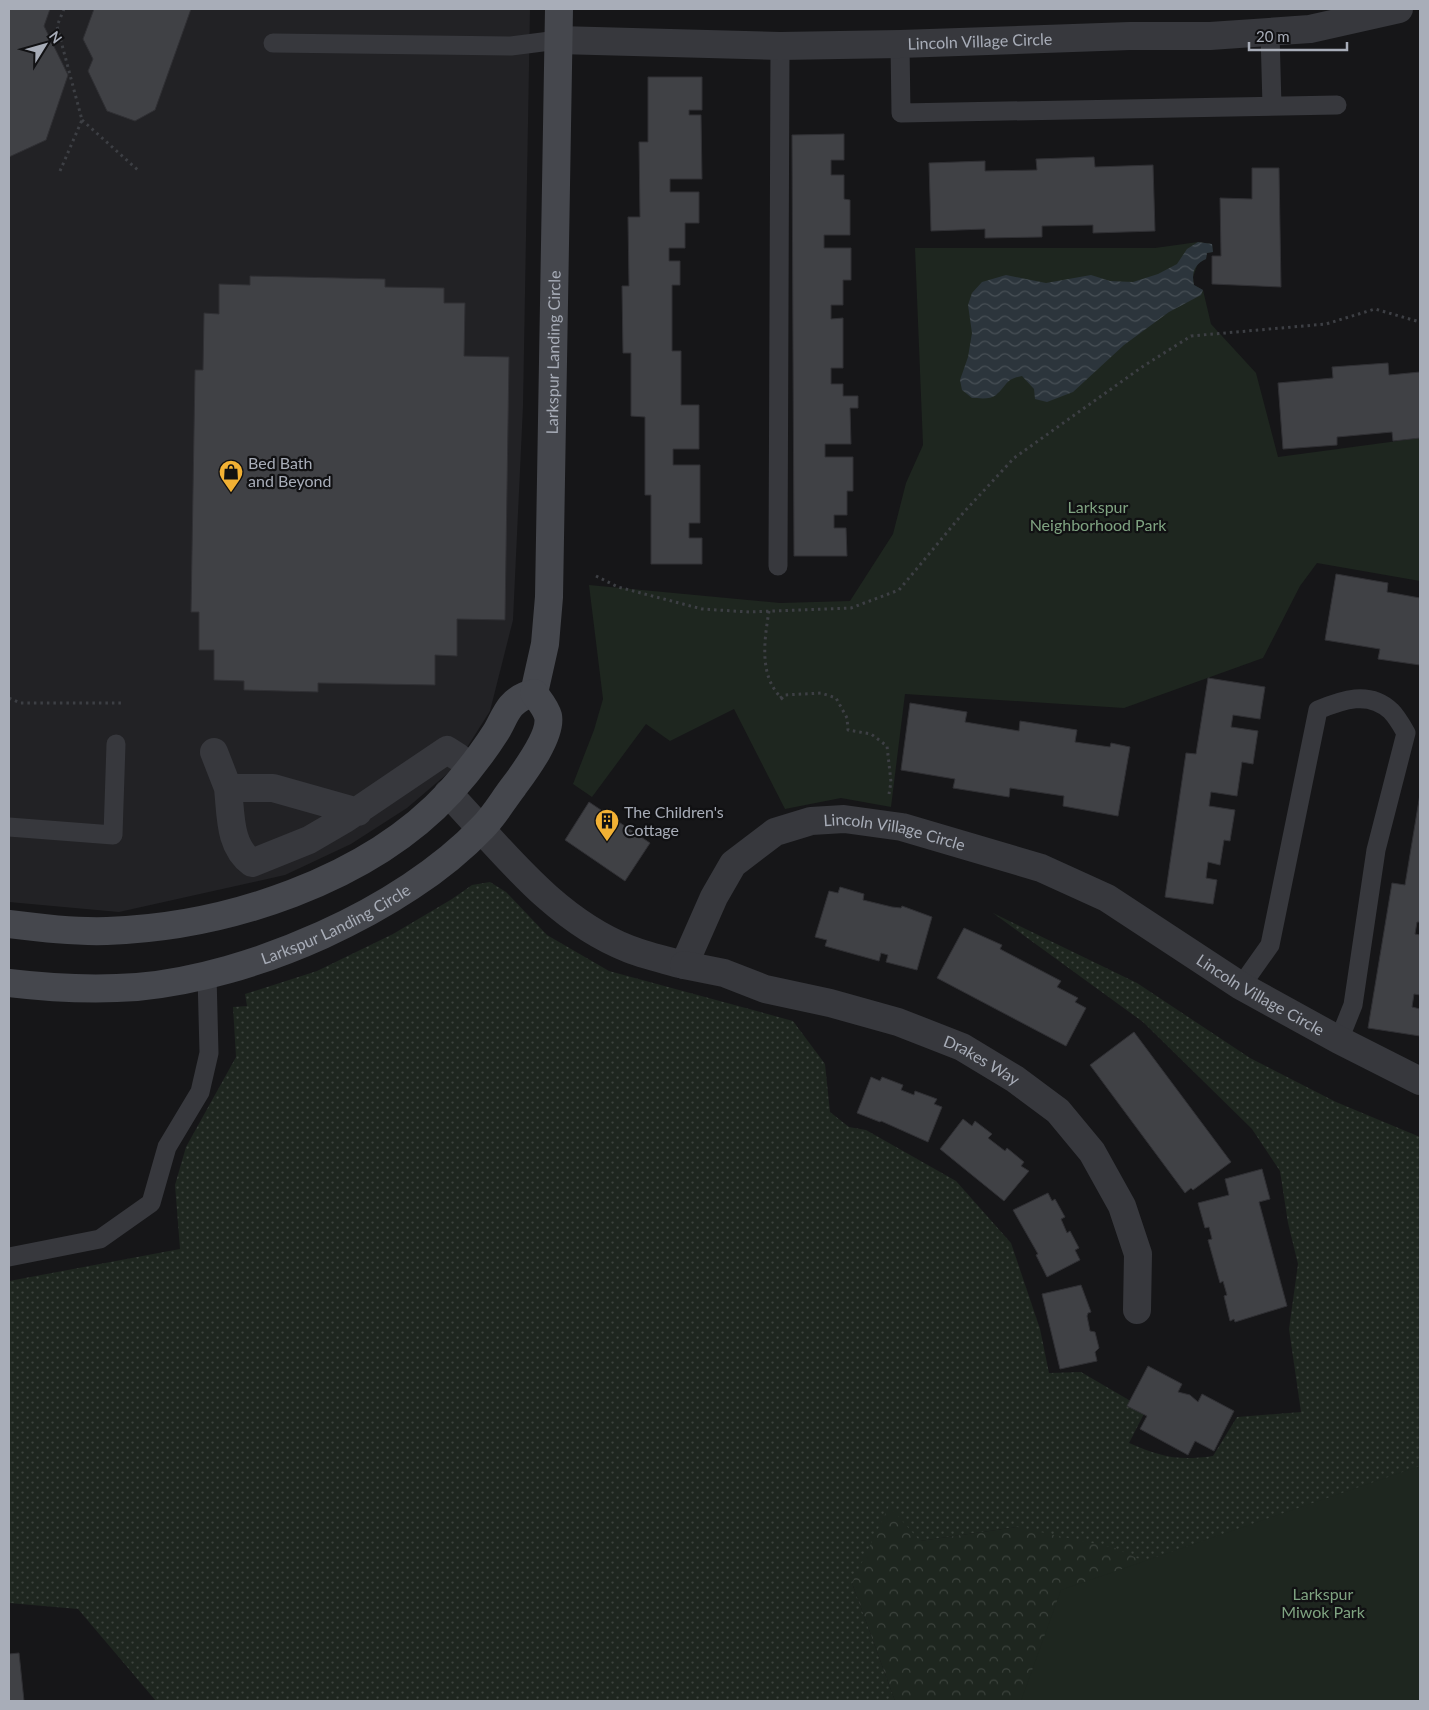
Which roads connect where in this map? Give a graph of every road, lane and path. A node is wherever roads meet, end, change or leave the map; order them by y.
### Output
1 (64, 9) edge
2 (558, 9) edge
3 (1399, 9) edge
4 (1270, 32) junction
5 (558, 40) junction
6 (273, 43) dead end
7 (900, 44) junction
8 (780, 46) junction
9 (1337, 105) dead end
10 (1272, 106) junction
11 (82, 120) junction
12 (139, 170) dead end
13 (60, 171) dead end
14 (1420, 322) edge
15 (778, 566) dead end
16 (596, 576) dead end
17 (769, 611) junction
18 (534, 694) junction
19 (9, 698) edge
20 (780, 698) junction
21 (786, 702) dead end
22 (122, 703) dead end
23 (116, 744) dead end
24 (214, 752) dead end
25 (458, 757) dead end
26 (228, 788) junction
27 (448, 793) junction
28 (358, 812) junction
29 (875, 823) junction
30 (9, 827) edge
31 (482, 829) junction
32 (9, 924) edge
33 (684, 965) junction
34 (207, 976) junction
35 (9, 983) edge
36 (1241, 986) junction
37 (1339, 1040) junction
38 (1420, 1081) edge
39 (9, 1257) edge
40 (1137, 1310) dead end

1 - 11 path
2 - 5 main road, Larkspur Landing Circle
3 - 4 street, Lincoln Village Circle
4 - 7 street, Lincoln Village Circle
4 - 10 lane
5 - 6 lane
5 - 8 street, Lincoln Village Circle
5 - 18 main road, Larkspur Landing Circle
7 - 8 street, Lincoln Village Circle
7 - 10 lane
8 - 15 lane
9 - 10 lane
11 - 12 path
11 - 13 path
14 - 17 path
16 - 17 path
17 - 20 path
18 - 27 main road
18 - 31 main road, Larkspur Landing Circle
19 - 22 path
20 - 21 path
20 - 29 path
23 - 30 lane
24 - 26 street
25 - 28 street
26 - 28 street
26 - 28 street
27 - 31 street
27 - 32 main road
29 - 33 street, Lincoln Village Circle
29 - 36 street, Lincoln Village Circle
31 - 33 street
31 - 34 main road, Larkspur Landing Circle
33 - 40 street, Drakes Way
34 - 35 main road, Larkspur Landing Circle
34 - 39 lane
36 - 37 street, Lincoln Village Circle
36 - 37 lane
37 - 38 street, Lincoln Village Circle

